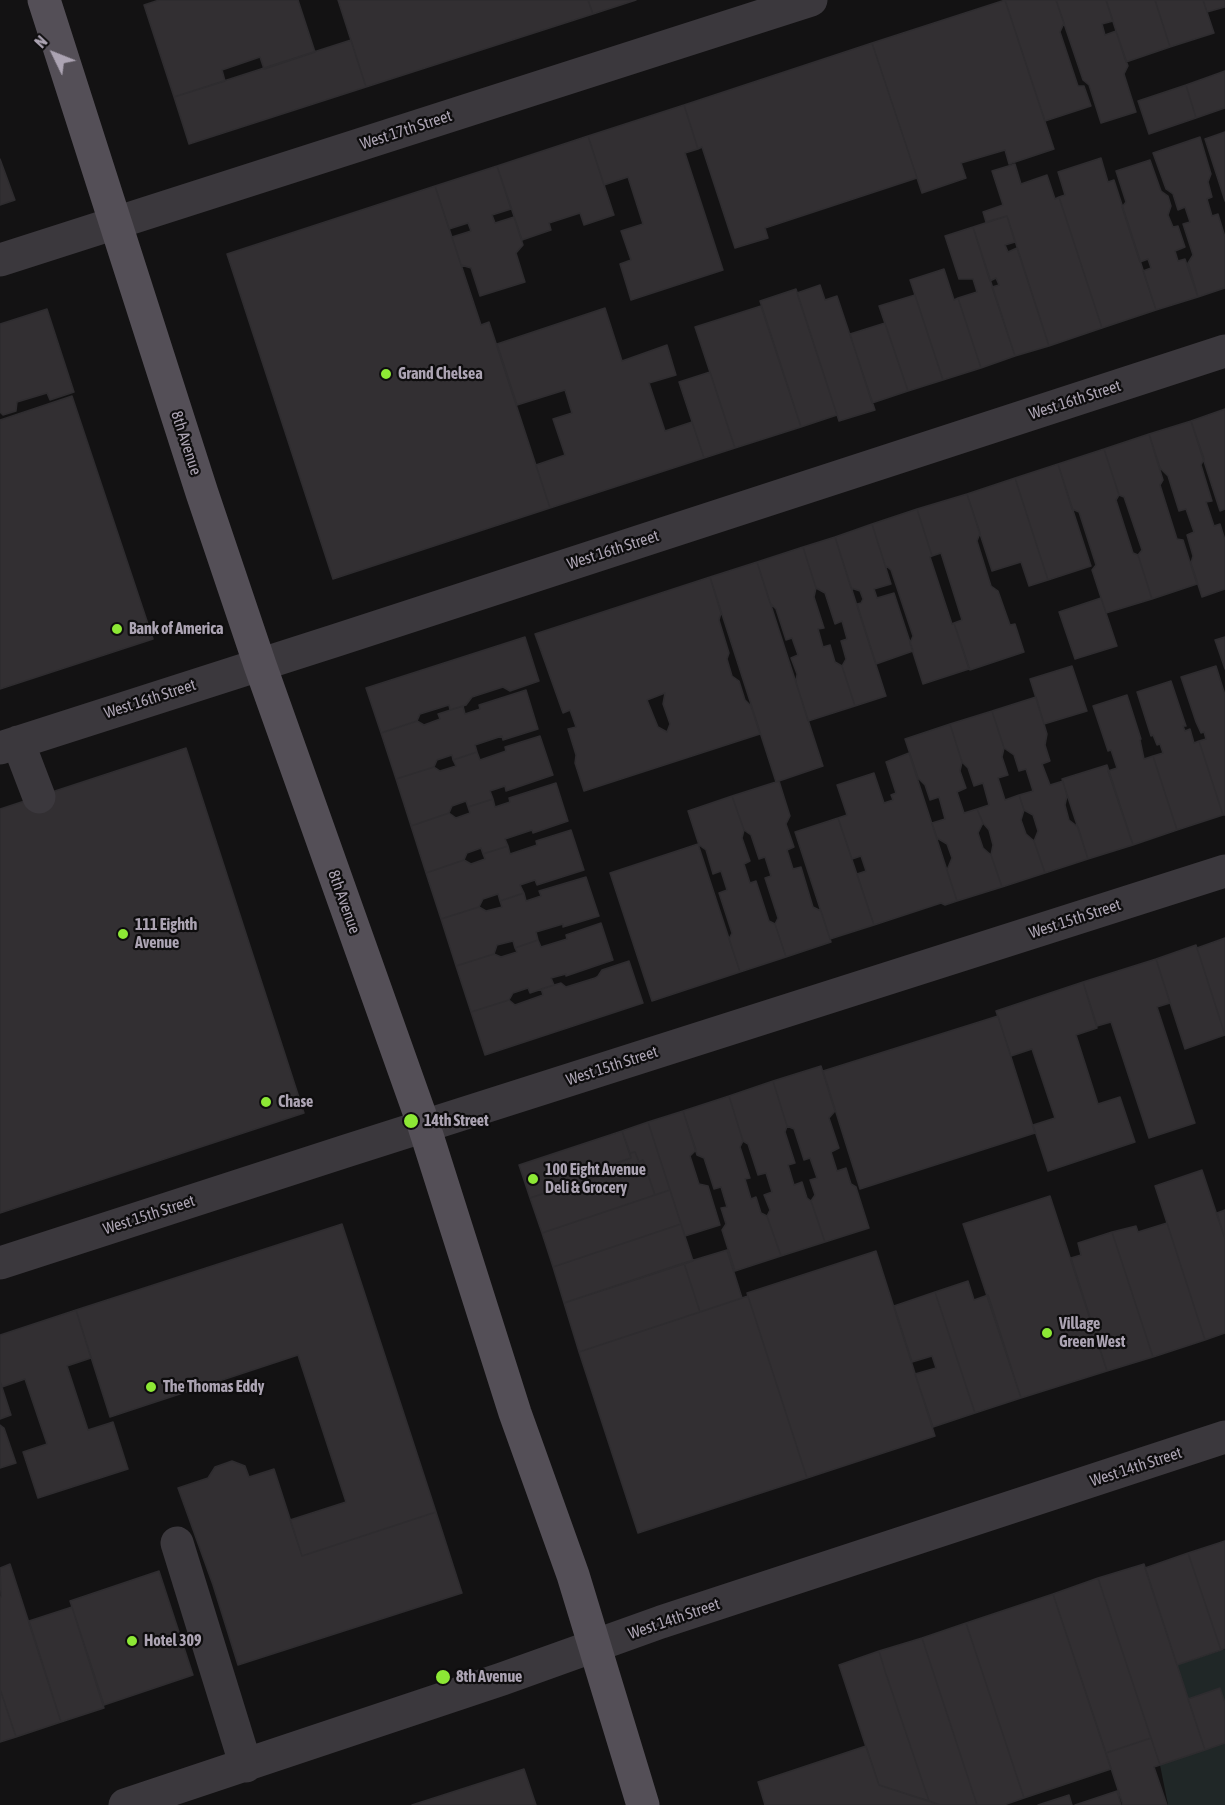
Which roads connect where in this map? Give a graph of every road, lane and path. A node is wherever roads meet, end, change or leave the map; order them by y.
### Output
1 (44, 0) edge
2 (811, 0) edge
3 (116, 224) junction
4 (0, 260) edge
5 (1225, 351) edge
6 (260, 665) junction
7 (9, 745) edge
8 (39, 796) dead end
9 (1225, 871) edge
10 (424, 1126) junction
11 (0, 1263) edge
12 (1225, 1437) edge
13 (177, 1543) dead end
14 (595, 1646) junction
15 (246, 1766) junction
16 (125, 1805) edge
17 (643, 1805) edge

1 - 3 main road, 8th Avenue
2 - 3 street, West 17th Street
3 - 4 street, West 17th Street
3 - 6 main road, 8th Avenue
5 - 6 street, West 16th Street
6 - 7 street, West 16th Street
6 - 10 main road, 8th Avenue
7 - 8 street
9 - 10 street, West 15th Street
10 - 11 street, West 15th Street
10 - 14 main road, 8th Avenue
12 - 14 street, West 14th Street
13 - 15 street
14 - 15 street, West 14th Street
14 - 17 main road, 8th Avenue
15 - 16 street, West 14th Street

